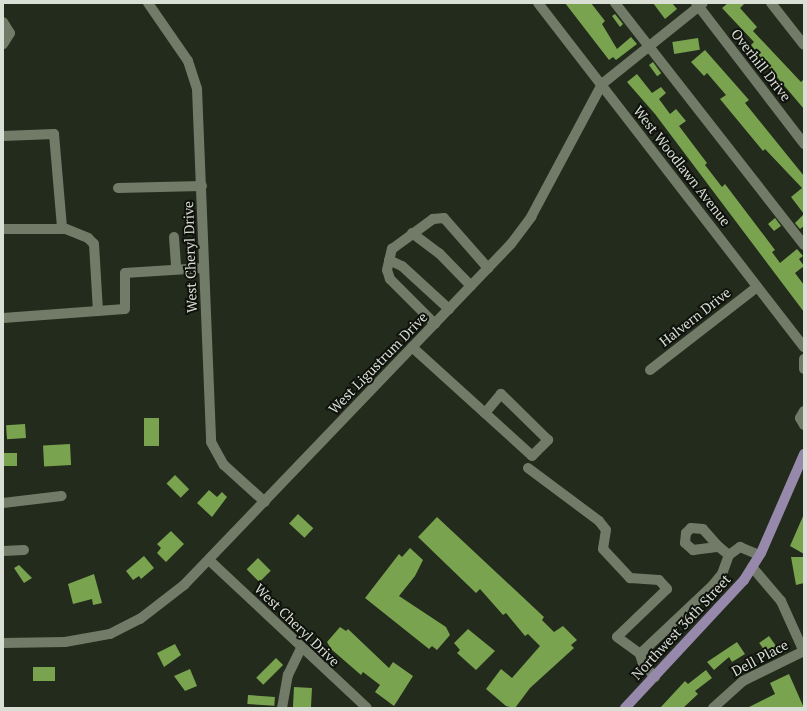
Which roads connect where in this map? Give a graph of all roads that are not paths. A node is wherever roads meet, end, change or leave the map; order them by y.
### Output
1 (148, 3) edge
2 (538, 3) edge
3 (615, 3) edge
4 (771, 3) edge
5 (699, 4) edge
6 (3, 22) edge
7 (3, 44) edge
8 (804, 45) edge
9 (648, 46) junction
10 (602, 84) junction
11 (3, 136) edge
12 (804, 144) edge
13 (202, 186) junction
14 (118, 188) dead end
15 (62, 228) junction
16 (3, 229) edge
17 (412, 233) junction
18 (174, 237) dead end
19 (804, 245) edge
20 (389, 260) junction
21 (204, 268) junction
22 (488, 268) junction
23 (176, 269) junction
24 (471, 286) junction
25 (757, 287) junction
26 (448, 309) junction
27 (98, 311) junction
28 (3, 318) edge
29 (435, 324) junction
30 (804, 347) edge
31 (412, 348) junction
32 (804, 359) edge
33 (804, 369) edge
34 (650, 370) dead end
35 (804, 411) edge
36 (485, 413) junction
37 (804, 425) edge
38 (804, 454) edge
39 (528, 468) dead end
40 (62, 496) dead end
41 (264, 502) junction
42 (3, 503) edge
43 (719, 547) dead end
44 (24, 550) dead end
45 (3, 551) edge
46 (729, 555) junction
47 (760, 555) junction
48 (209, 560) junction
49 (752, 567) junction
50 (3, 643) edge
51 (301, 648) junction
52 (804, 651) edge
53 (640, 654) junction
54 (655, 677) junction
55 (282, 708) edge
56 (367, 708) edge
57 (625, 708) edge
58 (713, 708) edge

1 - 13 street, West Cheryl Drive
2 - 10 street, West Woodlawn Avenue
3 - 9 street
4 - 8 street
5 - 9 street, West Ligustrum Drive
5 - 12 street, Overhill Drive
6 - 7 street
9 - 10 street, West Ligustrum Drive
9 - 19 street
10 - 22 street, West Ligustrum Drive
10 - 25 street, West Woodlawn Avenue
11 - 15 street
13 - 14 street
13 - 21 street, West Cheryl Drive
15 - 16 street
15 - 27 street
17 - 20 street
17 - 22 street
17 - 24 street
18 - 23 street
20 - 26 street
20 - 29 street
21 - 23 street
21 - 41 street, West Cheryl Drive
22 - 24 street, West Ligustrum Drive
23 - 27 street
24 - 26 street, West Ligustrum Drive
25 - 30 street, West Woodlawn Avenue
25 - 34 street, Halvern Drive
26 - 29 street, West Ligustrum Drive
27 - 28 street
29 - 31 street, West Ligustrum Drive
31 - 36 street
31 - 41 street, West Ligustrum Drive
32 - 33 street
35 - 37 street
36 - 36 street
38 - 47 main road, Northwest 36th Street
39 - 53 street
40 - 42 street
41 - 48 street, West Ligustrum Drive
43 - 46 street
44 - 45 street
46 - 47 street
46 - 53 street
47 - 49 main road, Northwest 36th Street
48 - 50 street, West Ligustrum Drive
48 - 51 street, West Cheryl Drive
49 - 52 street
49 - 54 main road, Northwest 36th Street
51 - 55 street
51 - 56 street, West Cheryl Drive
52 - 58 street, Dell Place
53 - 54 street
54 - 57 main road, Northwest 36th Street

